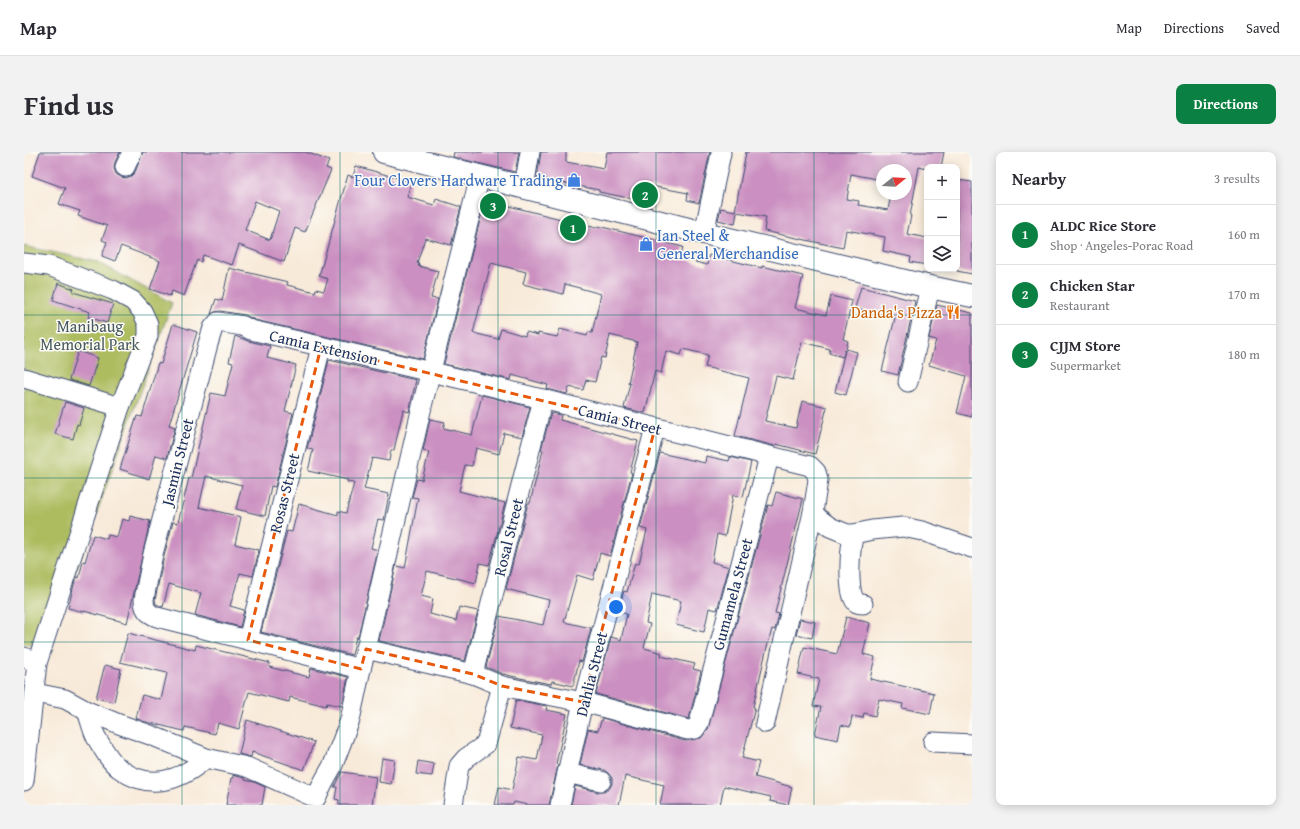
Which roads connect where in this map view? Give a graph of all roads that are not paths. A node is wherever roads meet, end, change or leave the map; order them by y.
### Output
1 (384, 152) edge
2 (530, 152) edge
3 (721, 153) edge
4 (480, 176) junction
5 (524, 187) junction
6 (704, 233) junction
7 (24, 263) edge
8 (930, 287) junction
9 (972, 296) edge
10 (218, 322) joint
11 (321, 347) junction
12 (430, 372) junction
13 (24, 378) edge
14 (908, 382) dead end
15 (543, 400) junction
16 (120, 407) junction
17 (655, 428) junction
18 (768, 457) junction
19 (813, 512) junction
20 (854, 534) junction
21 (972, 548) edge
22 (863, 604) dead end
23 (248, 640) junction
24 (366, 649) junction
25 (31, 660) edge
26 (361, 669) junction
27 (473, 674) junction
28 (502, 686) junction
29 (35, 693) junction
30 (583, 702) junction
31 (87, 711) junction
32 (765, 723) dead end
33 (933, 742) dead end
34 (972, 744) edge
35 (206, 758) junction
36 (567, 773) junction
37 (24, 781) edge
38 (601, 781) dead end
39 (318, 801) edge
40 (453, 805) edge
41 (560, 805) edge

1 - 4 main road
2 - 5 street
3 - 6 street
4 - 5 main road
4 - 12 street
5 - 6 main road
6 - 8 main road
7 - 16 street
8 - 9 main road
8 - 14 street
10 - 11 street, Camia Extension
10 - 23 street, Jasmin Street
11 - 12 street, Camia Extension
11 - 23 street, Rosas Street
12 - 15 street, Camia Street
12 - 24 street
13 - 16 street
15 - 17 street, Camia Street
15 - 27 street, Rosal Street
16 - 25 street
17 - 18 street, Camia Street
17 - 30 street, Dahlia Street
18 - 19 street, Camia Street
18 - 30 street, Gumamela Street
19 - 20 street
19 - 32 street
20 - 21 street
20 - 22 street
23 - 26 street
24 - 26 street
24 - 27 street
25 - 29 street
26 - 39 street
27 - 28 street
28 - 30 street
28 - 40 street
29 - 31 street
29 - 37 street
30 - 36 street, Dahlia Street
31 - 35 street
31 - 35 street
33 - 34 street
35 - 39 street
36 - 38 street
36 - 41 street, Dahlia Street

